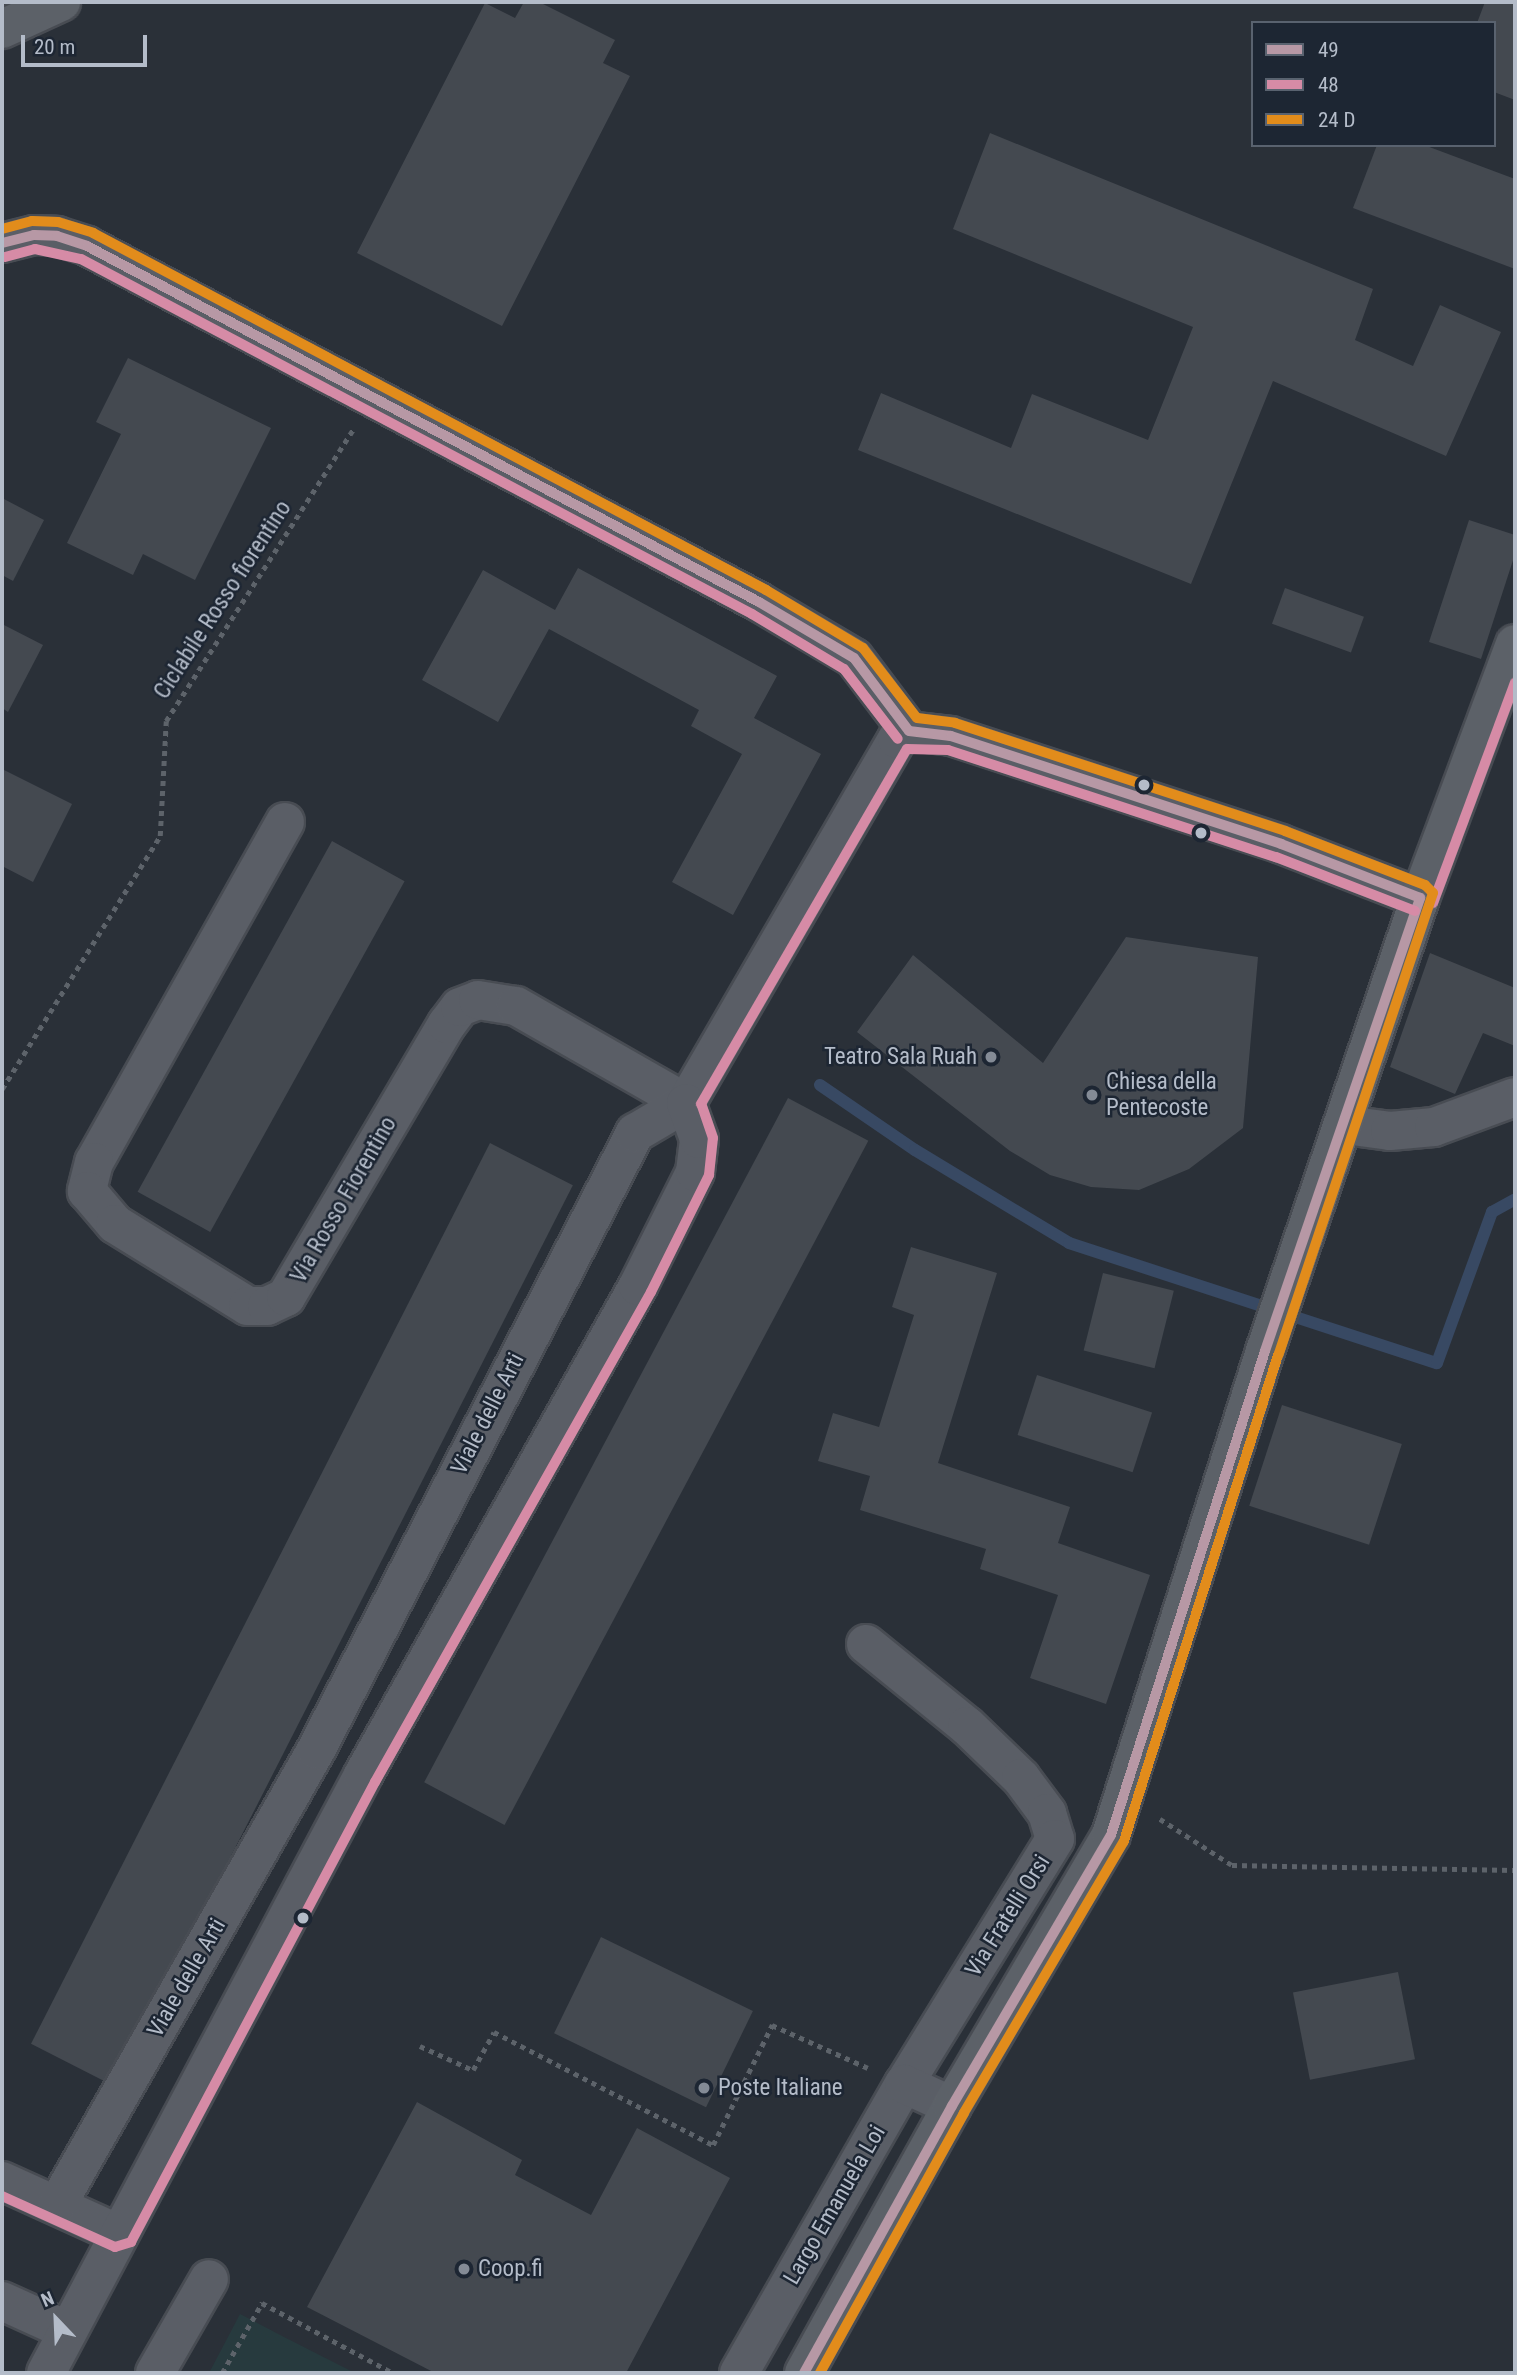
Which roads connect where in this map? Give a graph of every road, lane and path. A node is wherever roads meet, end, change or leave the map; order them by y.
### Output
1 (61, 2) edge
2 (2, 29) edge
3 (2, 243) edge
4 (374, 397) junction
5 (1515, 643) edge
6 (909, 731) junction
7 (285, 822) dead end
8 (1420, 898) junction
9 (2, 1089) edge
10 (1515, 1097) edge
11 (686, 1103) junction
12 (1345, 1125) junction
13 (866, 1644) dead end
14 (316, 1750) junction
15 (363, 1775) junction
16 (1126, 1798) junction
17 (1515, 1871) edge
18 (420, 2046) dead end
19 (904, 2084) junction
20 (952, 2106) junction
21 (2, 2181) edge
22 (57, 2205) junction
23 (119, 2235) junction
24 (209, 2279) dead end
25 (2, 2301) edge
26 (66, 2330) junction
27 (46, 2373) edge
28 (155, 2373) edge
29 (222, 2373) edge
30 (393, 2373) edge
31 (739, 2373) edge
32 (804, 2373) edge

1 - 2 main road
3 - 4 street
4 - 6 street
4 - 9 path, Ciclabile Rosso fiorentino
5 - 8 main road, Via Fratelli Orsi
6 - 8 street
6 - 11 street, Viale delle Arti
7 - 11 street, Via Rosso Fiorentino
8 - 12 main road, Via Fratelli Orsi
10 - 12 street
11 - 14 street, Viale delle Arti
11 - 15 street
12 - 16 main road, Via Fratelli Orsi
13 - 19 street, Via Fratelli Orsi
14 - 15 street
14 - 22 street, Viale delle Arti
15 - 23 street
16 - 17 path
16 - 20 main road, Via Fratelli Orsi
18 - 19 path
19 - 20 street
19 - 31 street, Largo Emanuela Loi
20 - 32 main road, Via Fratelli Orsi
21 - 22 street
22 - 23 street
23 - 26 street
24 - 28 street
25 - 26 street
26 - 27 street
29 - 30 path

